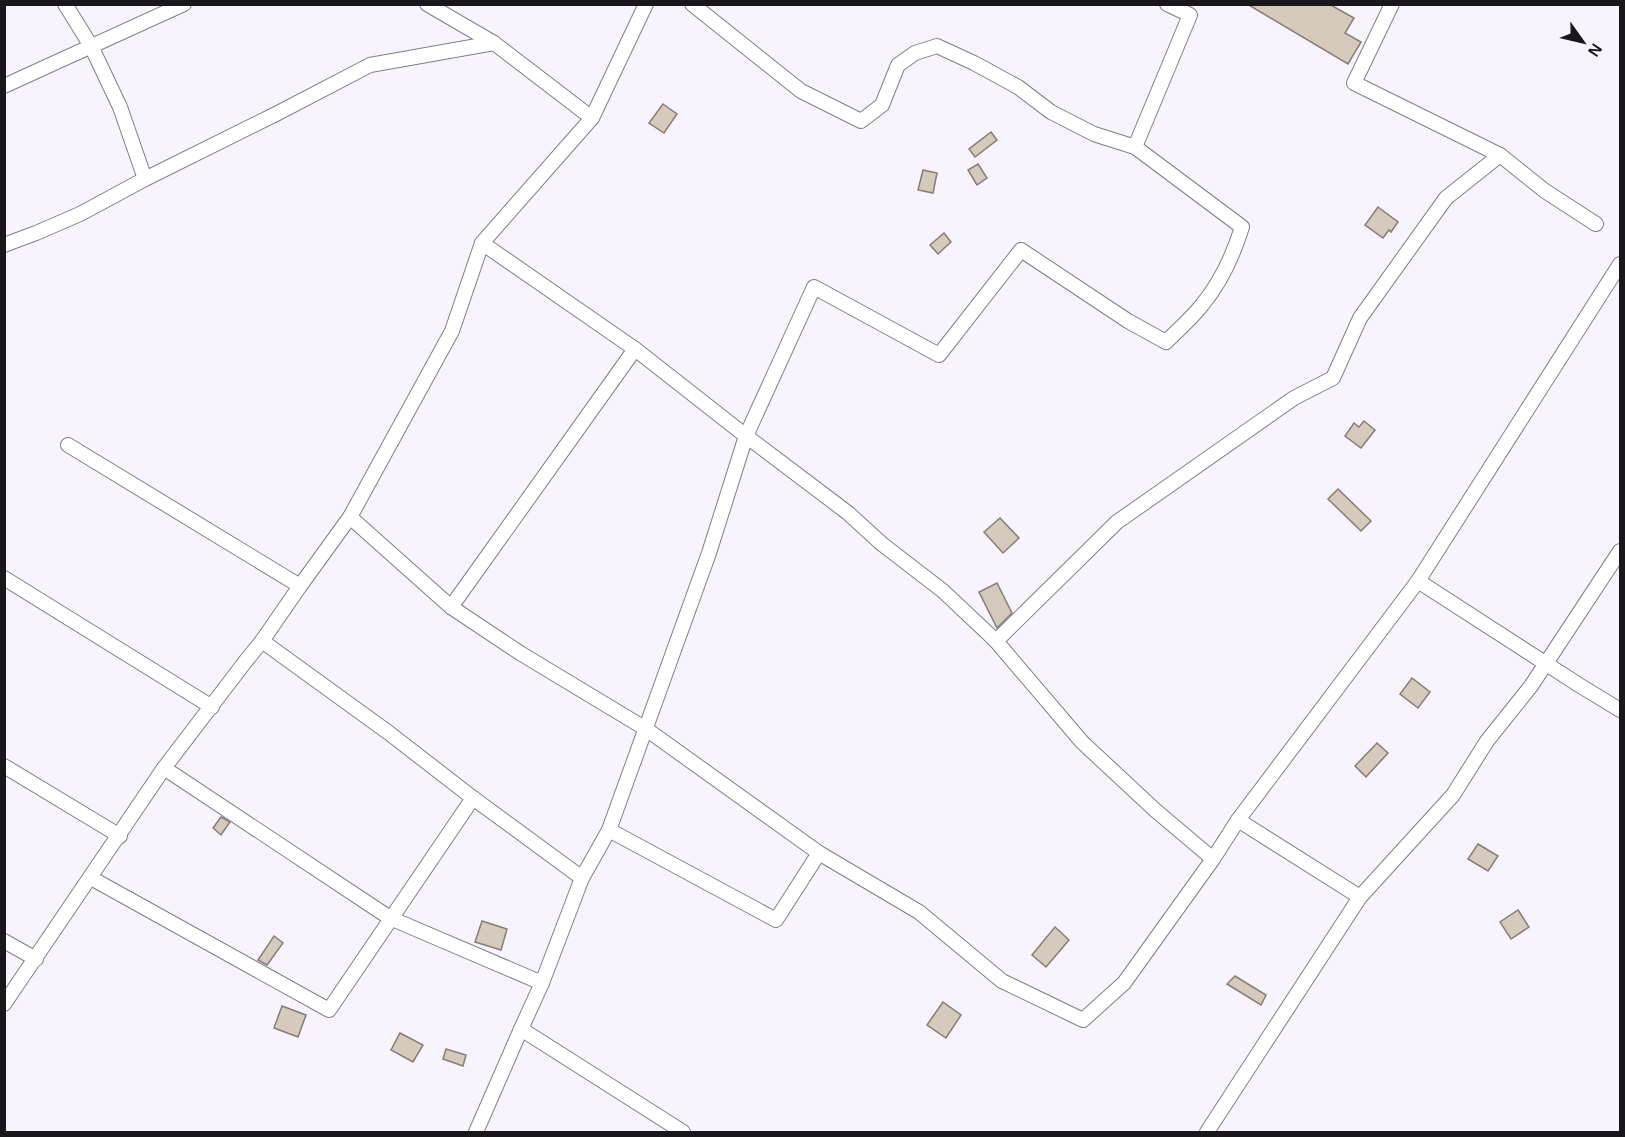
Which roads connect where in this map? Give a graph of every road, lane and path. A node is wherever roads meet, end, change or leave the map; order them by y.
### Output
1 (65, 4) edge
2 (184, 4) edge
3 (427, 4) edge
4 (646, 4) edge
5 (692, 4) edge
6 (1167, 4) edge
7 (1392, 4) edge
8 (1193, 10) edge
9 (494, 43) junction
10 (92, 46) junction
11 (4, 86) edge
12 (592, 118) junction
13 (1135, 147) junction
14 (1500, 155) junction
15 (145, 179) junction
16 (1596, 224) dead end
17 (482, 243) junction
18 (4, 245) edge
19 (1620, 264) edge
20 (634, 349) junction
21 (746, 436) junction
22 (68, 445) dead end
23 (350, 517) junction
24 (1620, 551) edge
25 (4, 578) edge
26 (1418, 581) junction
27 (300, 586) junction
28 (451, 607) junction
29 (262, 641) junction
30 (996, 641) junction
31 (1546, 664) junction
32 (212, 707) junction
33 (1620, 710) edge
34 (646, 729) junction
35 (4, 766) edge
36 (164, 768) junction
37 (472, 798) junction
38 (1238, 820) junction
39 (609, 830) junction
40 (120, 836) junction
41 (819, 854) junction
42 (1213, 859) junction
43 (91, 878) junction
44 (582, 878) junction
45 (1360, 897) junction
46 (390, 918) junction
47 (4, 941) edge
48 (36, 959) junction
49 (542, 983) junction
50 (4, 1004) edge
51 (520, 1029) junction
52 (476, 1132) edge
53 (682, 1132) edge
54 (1207, 1132) edge

1 - 10 street
2 - 10 street
3 - 9 street
4 - 12 street
5 - 13 street
6 - 8 street
7 - 14 street
8 - 13 street
9 - 12 street
9 - 15 street
10 - 11 street
10 - 15 street
12 - 17 street
13 - 21 street
14 - 16 street
14 - 30 street
15 - 18 street
17 - 20 street
17 - 23 street
19 - 26 street
20 - 21 street
20 - 28 street
21 - 30 street
21 - 34 street
22 - 27 street
23 - 27 street
23 - 28 street
24 - 31 street
25 - 32 street
26 - 31 street
26 - 38 street
27 - 29 street
28 - 34 street
29 - 32 street
29 - 37 street
30 - 42 street
31 - 33 street
31 - 45 street
32 - 36 street
34 - 39 street
34 - 41 street
35 - 40 street
36 - 40 street
36 - 46 street
37 - 44 street
37 - 46 street
38 - 42 street
38 - 45 street
39 - 41 street
39 - 44 street
40 - 43 street
41 - 42 street
43 - 46 street
43 - 48 street
44 - 49 street
45 - 54 street
46 - 49 street
47 - 48 street
48 - 50 street
49 - 51 street
51 - 52 street
51 - 53 street

